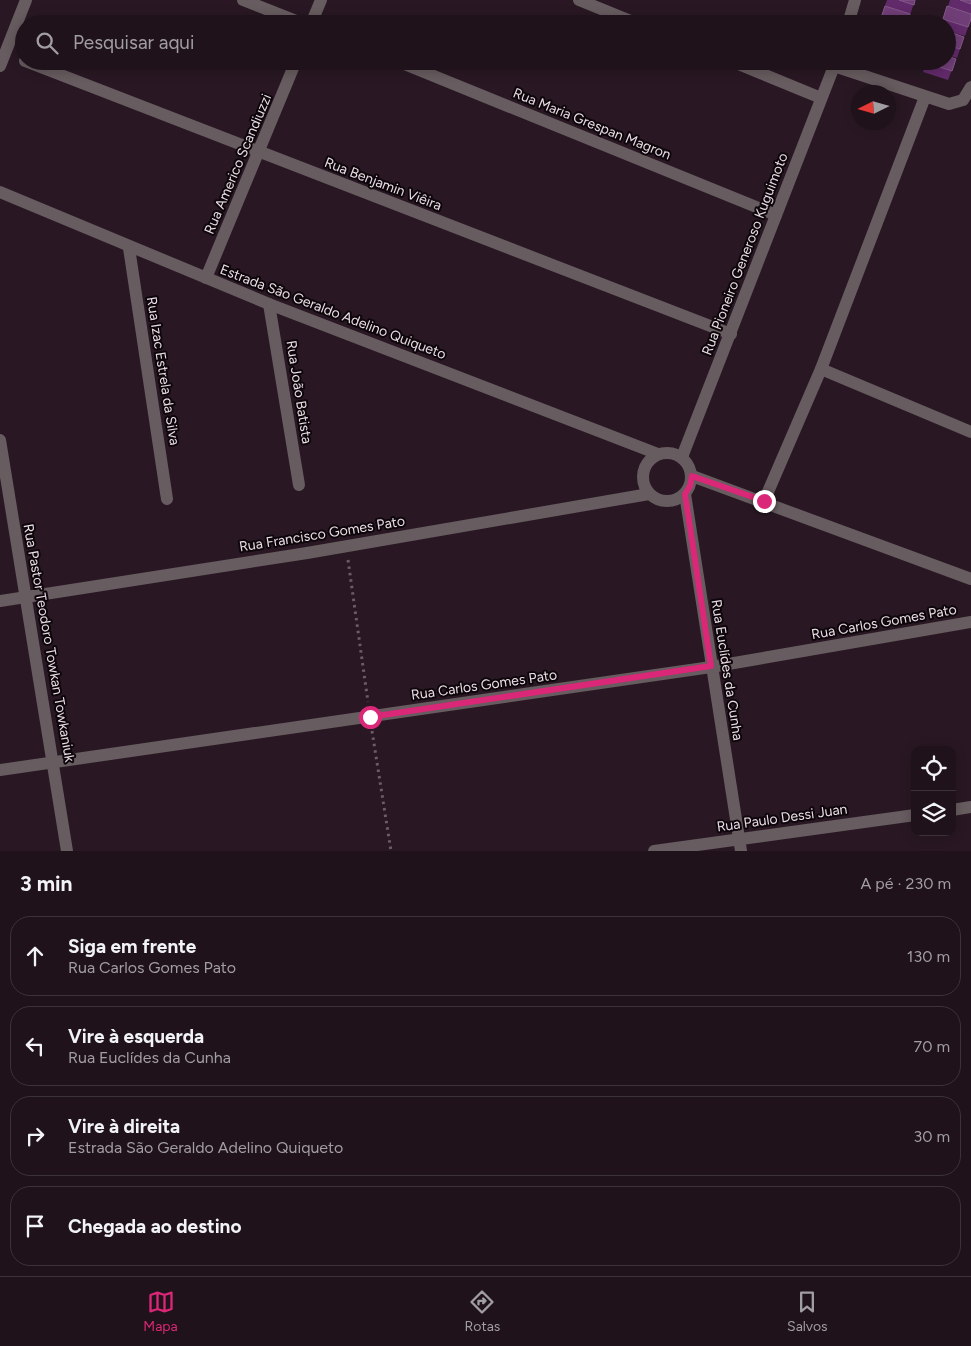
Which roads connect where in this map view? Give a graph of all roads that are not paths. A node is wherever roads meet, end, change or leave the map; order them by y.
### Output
1 (26, 0) edge
2 (243, 0) edge
3 (321, 0) edge
4 (579, 0) edge
5 (856, 0) edge
6 (20, 15) edge
7 (281, 15) edge
8 (315, 15) edge
9 (616, 15) edge
10 (851, 15) edge
11 (15, 28) edge
12 (5, 54) junction
13 (15, 58) edge
14 (0, 66) edge
15 (47, 70) edge
16 (292, 70) edge
17 (418, 70) edge
18 (753, 70) edge
19 (833, 70) edge
20 (851, 70) edge
21 (971, 87) edge
22 (925, 97) junction
23 (821, 98) junction
24 (260, 152) junction
25 (3, 197) edge
26 (776, 215) junction
27 (129, 248) junction
28 (206, 278) junction
29 (269, 304) junction
30 (730, 334) junction
31 (821, 369) junction
32 (971, 432) edge
33 (0, 440) edge
34 (658, 454) junction
35 (682, 457) junction
36 (2, 460) edge
37 (692, 476) junction
38 (299, 484) dead end
39 (649, 494) junction
40 (685, 494) junction
41 (167, 499) dead end
42 (764, 501) junction
43 (971, 579) edge
44 (26, 596) junction
45 (0, 601) edge
46 (971, 622) edge
47 (711, 666) junction
48 (54, 761) junction
49 (0, 770) edge
50 (971, 807) edge
51 (956, 809) edge
52 (911, 816) edge
53 (741, 845) edge
54 (67, 851) edge
55 (654, 851) edge

1 - 6 street
2 - 7 street
3 - 8 street
4 - 9 street
5 - 10 street
11 - 12 street
12 - 13 street, Rua Benjamin Viêira
12 - 14 street
15 - 24 street, Rua Benjamin Viêira
16 - 24 street, Rua Americo Scandiuzzi
17 - 26 street, Rua Maria Grespan Magron
18 - 23 street
19 - 23 street, Rua Pioneiro Generoso Kuguimoto
20 - 22 street
21 - 22 street
22 - 31 street
23 - 26 street, Rua Pioneiro Generoso Kuguimoto
24 - 28 street, Rua Americo Scandiuzzi
24 - 30 street, Rua Benjamin Viêira
25 - 27 street, Estrada São Geraldo Adelino Quiqueto
26 - 30 street, Rua Pioneiro Generoso Kuguimoto
27 - 28 street, Estrada São Geraldo Adelino Quiqueto
27 - 41 street, Rua Izac Estrela da Silva
28 - 29 street, Estrada São Geraldo Adelino Quiqueto
29 - 34 street, Estrada São Geraldo Adelino Quiqueto
29 - 38 street, Rua João Batista
30 - 35 street, Rua Pioneiro Generoso Kuguimoto
31 - 32 street
31 - 42 street
33 - 36 street, Rua Pastor Teodoro Towkan Towkaniuk
34 - 35 street
34 - 39 street
35 - 37 street
36 - 44 street, Rua Pastor Teodoro Towkan Towkaniuk
37 - 40 street
37 - 42 street
39 - 40 street
39 - 44 street, Rua Francisco Gomes Pato
40 - 47 street, Rua Euclídes da Cunha
42 - 43 street
44 - 45 street, Rua Francisco Gomes Pato
44 - 48 street, Rua Pastor Teodoro Towkan Towkaniuk
46 - 47 street, Rua Carlos Gomes Pato
47 - 48 street, Rua Carlos Gomes Pato
47 - 53 street, Rua Euclídes da Cunha
48 - 49 street, Rua Carlos Gomes Pato
48 - 54 street, Rua Pastor Teodoro Towkan Towkaniuk
50 - 51 street
52 - 53 street, Rua Paulo Dessi Juan
53 - 55 street, Rua Paulo Dessi Juan

